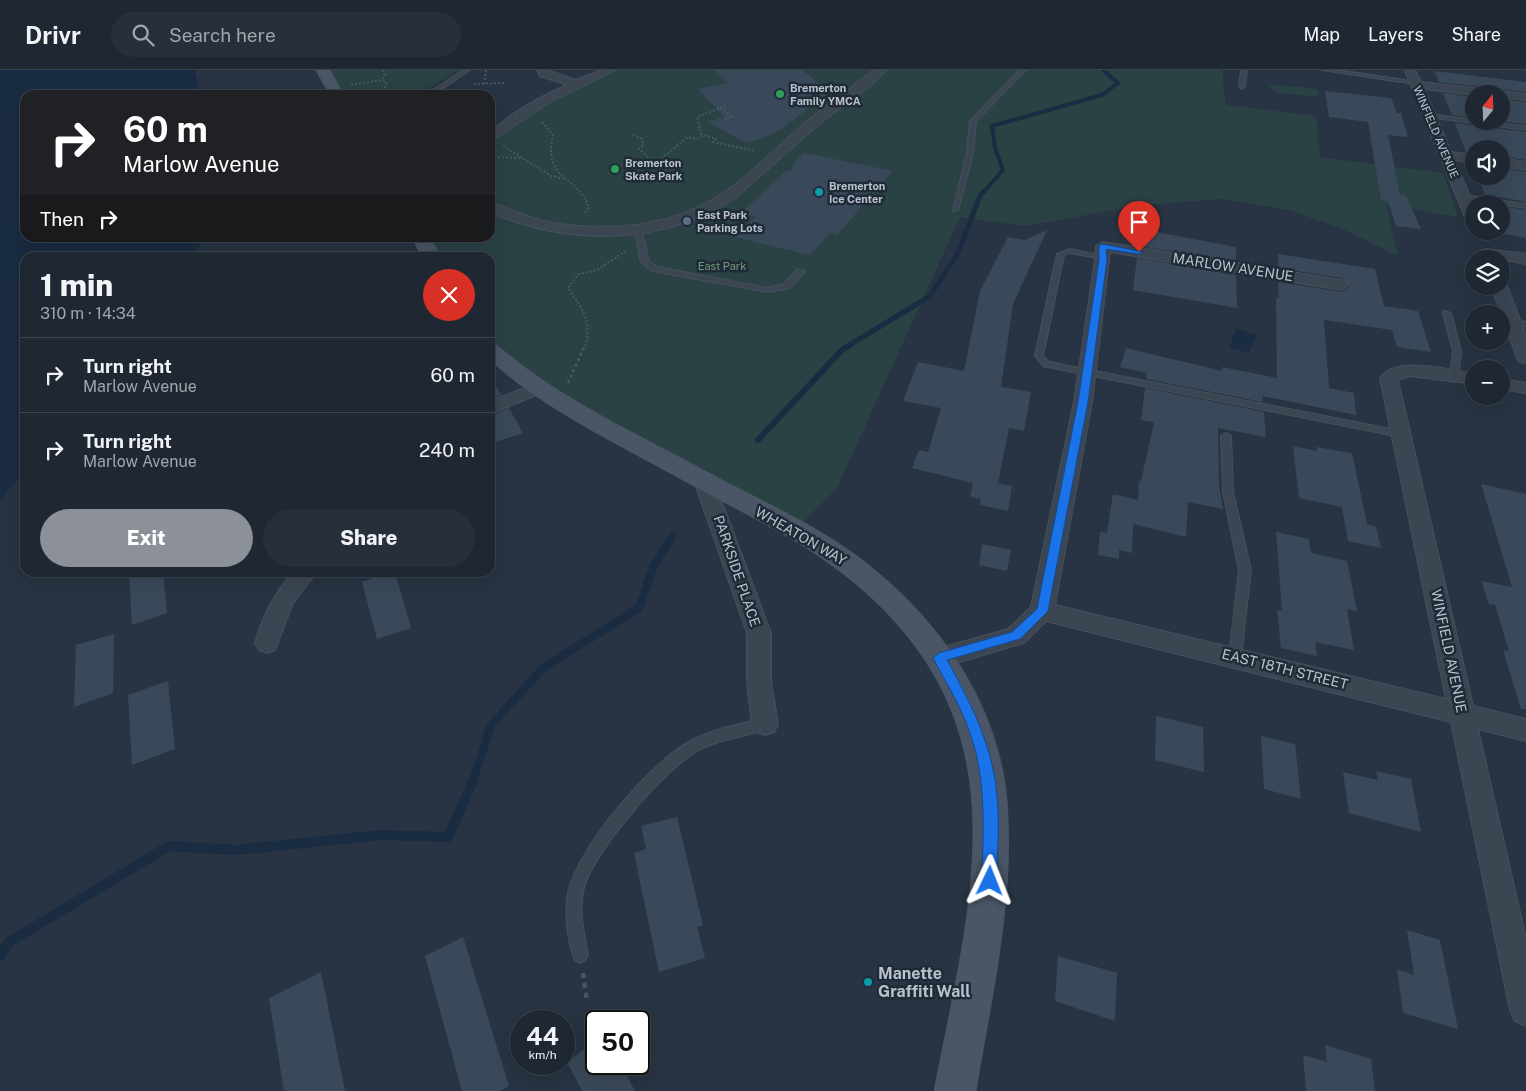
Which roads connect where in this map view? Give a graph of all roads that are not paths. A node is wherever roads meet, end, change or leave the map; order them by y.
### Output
1 (323, 70) edge
2 (467, 70) edge
3 (542, 70) edge
4 (610, 70) edge
5 (881, 70) edge
6 (1023, 70) edge
7 (1244, 70) edge
8 (1325, 70) edge
9 (1414, 79) edge
10 (577, 84) junction
11 (1242, 87) dead end
12 (1465, 88) edge
13 (334, 90) edge
14 (437, 90) edge
15 (1510, 95) edge
16 (1526, 97) edge
17 (1429, 116) junction
18 (1526, 128) edge
19 (495, 135) edge
20 (1446, 155) junction
21 (1465, 158) edge
22 (1510, 163) edge
23 (1526, 166) edge
24 (1463, 197) junction
25 (1465, 202) edge
26 (1526, 206) edge
27 (495, 208) edge
28 (955, 210) dead end
29 (639, 235) junction
30 (1103, 257) junction
31 (1510, 258) edge
32 (1526, 259) edge
33 (801, 271) dead end
34 (1341, 285) dead end
35 (1504, 295) edge
36 (1447, 313) dead end
37 (1519, 322) edge
38 (495, 354) edge
39 (1526, 358) edge
40 (1087, 371) junction
41 (1464, 378) edge
42 (1510, 385) edge
43 (538, 388) junction
44 (1526, 388) edge
45 (495, 406) edge
46 (1401, 434) junction
47 (1226, 436) dead end
48 (704, 481) junction
49 (302, 577) edge
50 (1042, 611) junction
51 (268, 643) dead end
52 (1235, 656) junction
53 (939, 658) junction
54 (1463, 713) junction
55 (765, 724) joint
56 (1526, 730) edge
57 (580, 956) road end
58 (1526, 1010) edge
59 (955, 1091) edge

1 - 13 main road
2 - 14 lane
3 - 10 street
4 - 10 street
5 - 29 street
6 - 28 lane
7 - 11 lane
8 - 9 lane
9 - 12 street
9 - 17 street, WINFIELD AVENUE
10 - 19 street
15 - 16 street
17 - 18 lane
17 - 20 street, WINFIELD AVENUE
20 - 21 street
20 - 24 street, WINFIELD AVENUE
22 - 23 street
24 - 25 street, WINFIELD AVENUE
24 - 26 lane
27 - 29 street
29 - 33 lane
30 - 34 street, MARLOW AVENUE
30 - 40 street
30 - 40 lane
31 - 32 street
35 - 37 street
36 - 41 lane
37 - 39 street
38 - 43 main road, WHEATON WAY
40 - 46 lane
40 - 50 street
41 - 46 street, WINFIELD AVENUE
42 - 44 street
43 - 45 street
43 - 48 main road, WHEATON WAY
46 - 54 street, WINFIELD AVENUE
47 - 52 lane
48 - 53 main road, WHEATON WAY
48 - 55 street, PARKSIDE PLACE
49 - 51 street
50 - 52 street, EAST 18TH STREET
50 - 53 street
52 - 54 street, EAST 18TH STREET
53 - 59 main road, WHEATON WAY
54 - 56 street, EAST 18TH STREET
54 - 58 street, WINFIELD AVENUE
55 - 57 lane

